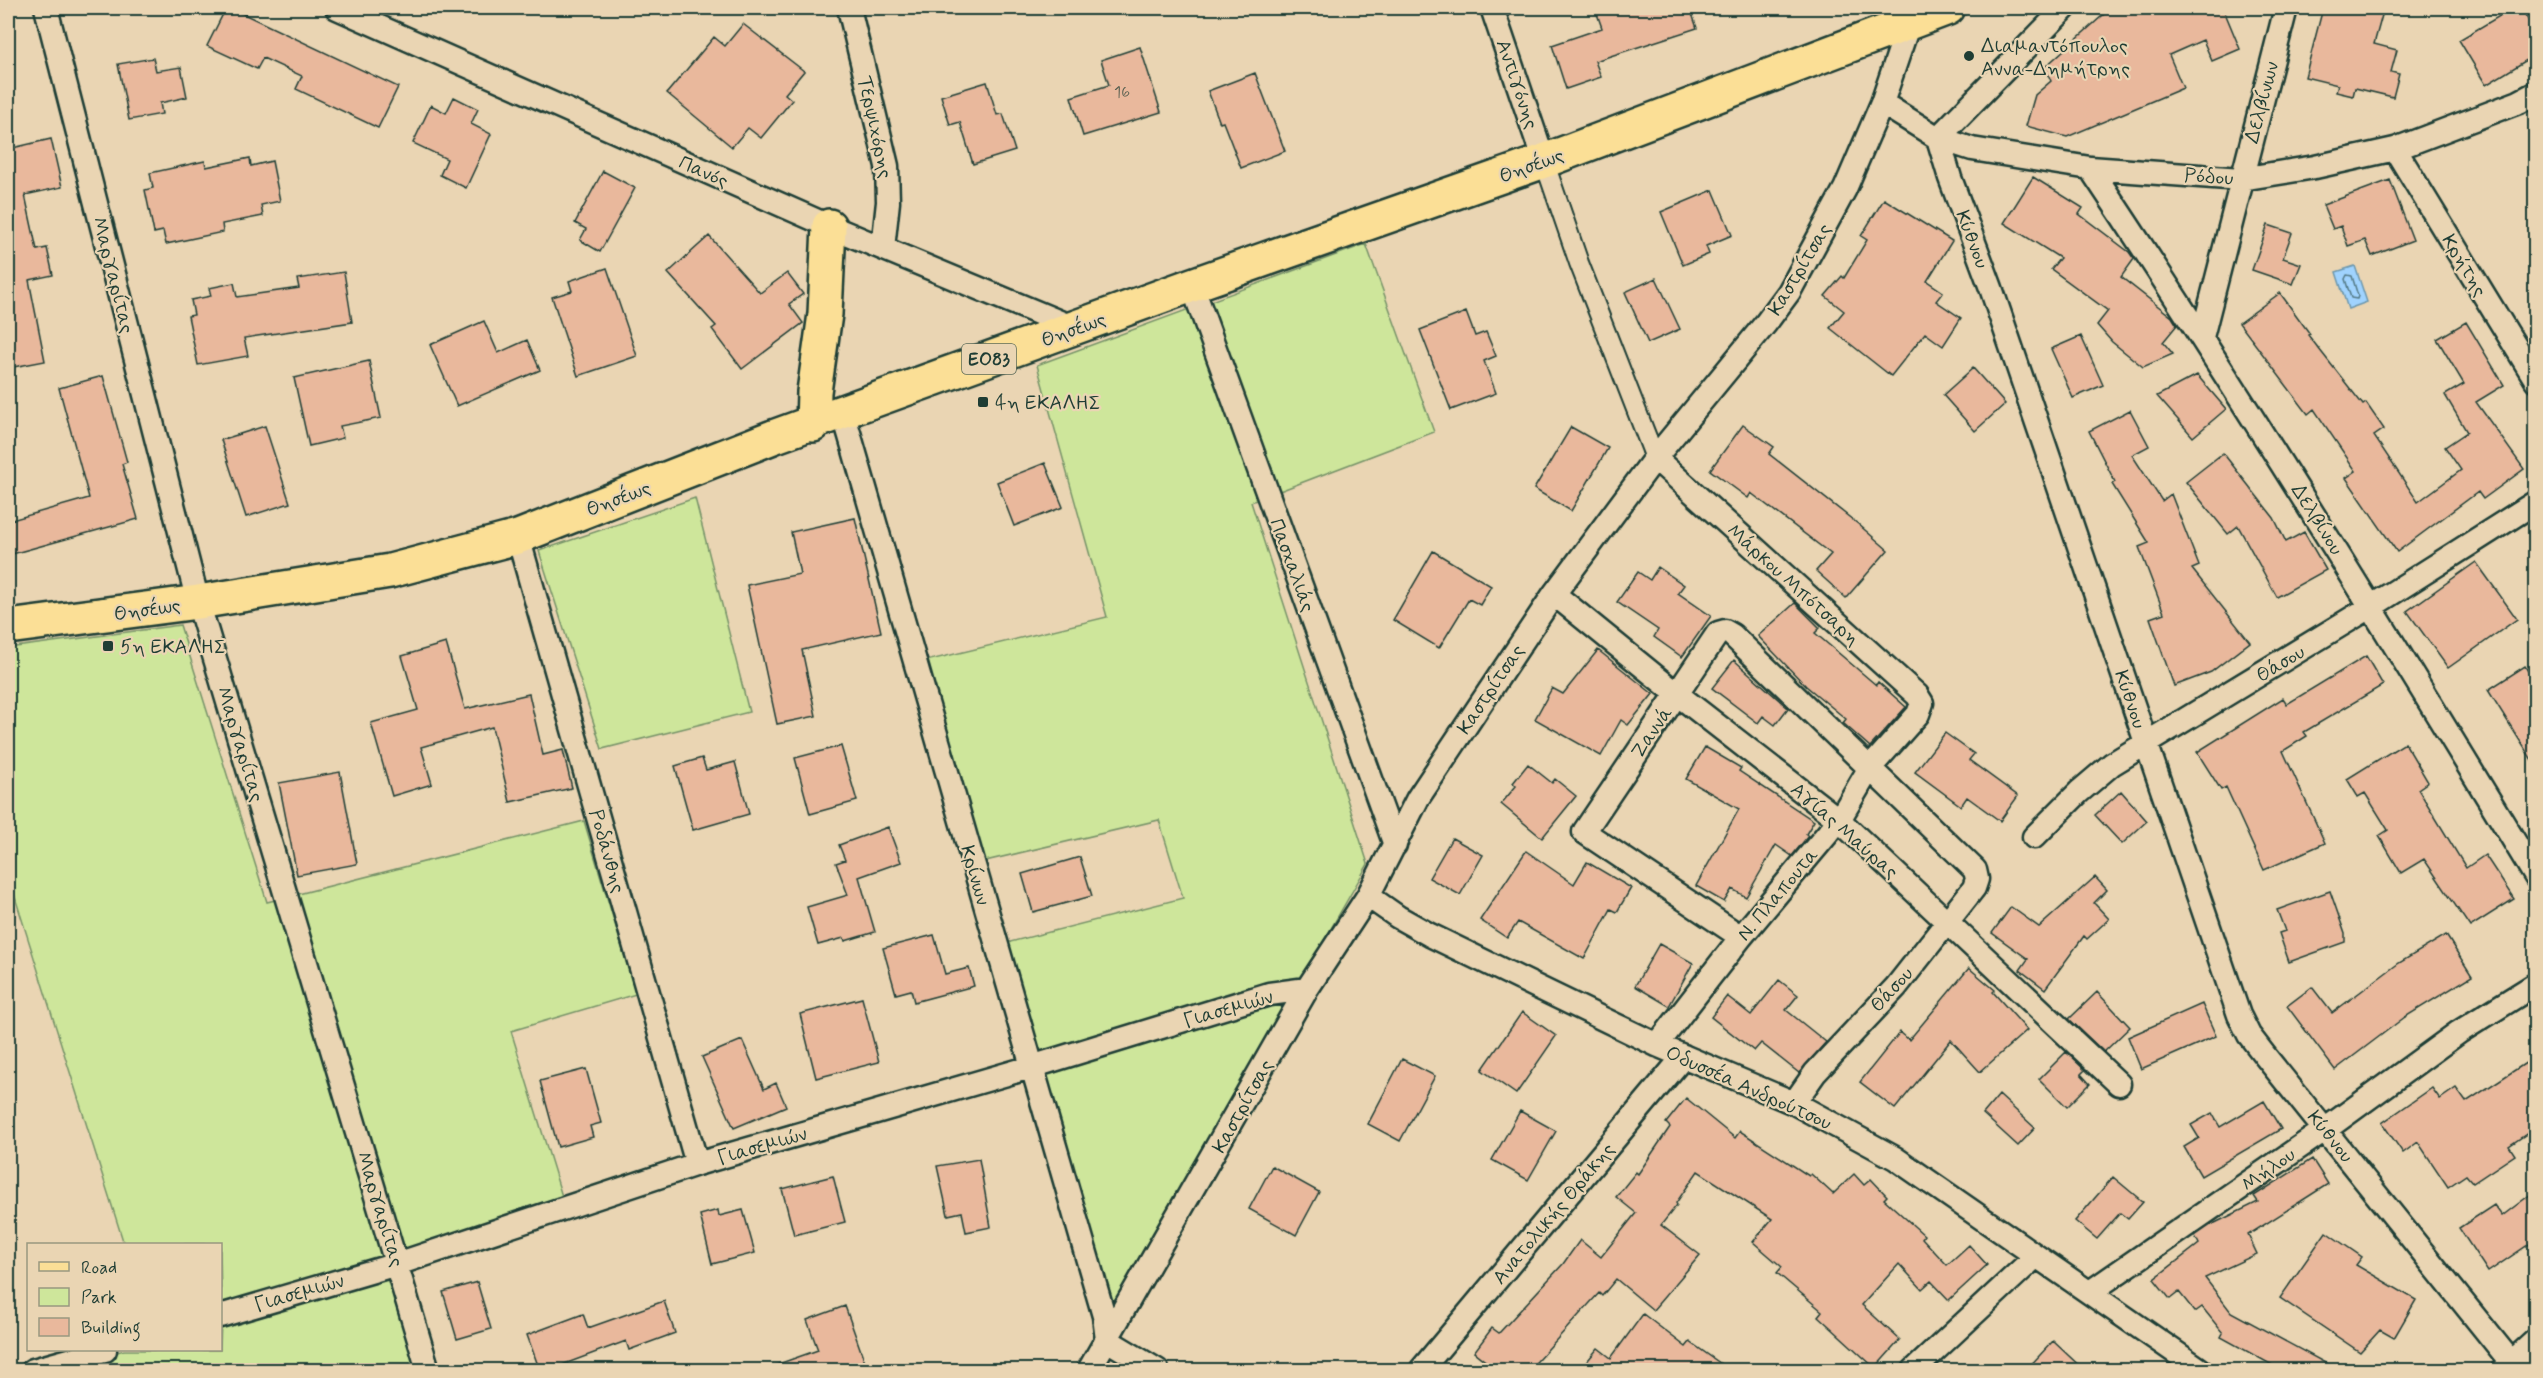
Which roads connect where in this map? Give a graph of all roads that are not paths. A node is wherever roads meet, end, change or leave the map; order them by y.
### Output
1 (46, 8) edge
2 (337, 8) edge
3 (849, 8) edge
4 (1492, 8) edge
5 (1948, 8) edge
6 (2066, 8) edge
7 (2286, 8) edge
8 (1909, 23) junction
9 (2535, 93) edge
10 (1882, 103) junction
11 (1938, 138) junction
12 (2395, 149) junction
13 (1544, 161) junction
14 (2090, 168) junction
15 (2241, 179) junction
16 (829, 226) junction
17 (883, 248) junction
18 (1192, 285) junction
19 (1074, 328) junction
20 (2202, 337) junction
21 (2535, 381) edge
22 (843, 412) junction
23 (813, 425) junction
24 (1655, 458) junction
25 (2535, 502) edge
26 (518, 537) junction
27 (1554, 594) junction
28 (198, 602) junction
29 (2372, 606) junction
30 (8, 627) edge
31 (1677, 694) junction
32 (1918, 714) joint
33 (2147, 743) junction
34 (1869, 769) junction
35 (1839, 820) junction
36 (2034, 837) dead end
37 (1395, 844) junction
38 (2535, 878) edge
39 (1368, 896) junction
40 (1946, 922) junction
41 (1741, 938) junction
42 (2535, 984) edge
43 (1307, 989) junction
44 (1657, 1045) junction
45 (1684, 1056) junction
46 (1031, 1067) junction
47 (2119, 1084) dead end
48 (1794, 1103) junction
49 (2326, 1129) junction
50 (697, 1164) junction
51 (2035, 1257) junction
52 (397, 1264) junction
53 (2090, 1292) junction
54 (222, 1315) edge
55 (1107, 1340) junction
56 (2535, 1340) edge
57 (102, 1351) edge
58 (2507, 1366) edge
59 (33, 1371) edge
60 (428, 1371) edge
61 (1089, 1371) edge
62 (1157, 1371) edge
63 (1421, 1371) edge
64 (1914, 1371) edge
65 (2201, 1371) edge

1 - 28 street, Μαργαρίτας
2 - 16 street, Πανός
3 - 17 street, Τερψιχόρης
4 - 13 street, Αντιγόνης
5 - 8 main road, Θησέως / ΕΟ83
6 - 11 street
7 - 15 street, Δελβίνων
8 - 10 street, Καστρίτσας
8 - 13 main road, Θησέως / ΕΟ83
9 - 12 street, Ρόδου
10 - 11 street, Ρόδου
10 - 24 street, Καστρίτσας
11 - 14 street, Ρόδου
11 - 33 street, Κύθνου
12 - 15 street, Ρόδου
12 - 21 street, Κρήτης
13 - 18 main road, Θησέως / ΕΟ83
13 - 24 street
14 - 15 street, Ρόδου
14 - 20 street, Δελβίνου
15 - 20 street, Δελβίνων
16 - 17 street, Πανός
16 - 23 main road
17 - 19 street, Πανός
18 - 19 main road, Θησέως / ΕΟ83
18 - 37 street, Πασχαλιάς
19 - 22 main road, Θησέως / ΕΟ83
20 - 29 street, Δελβίνου
22 - 23 main road, Θησέως / ΕΟ83
22 - 46 street, Κρίνων
23 - 26 main road, Θησέως / ΕΟ83
24 - 27 street, Καστρίτσας
24 - 32 street, Μάρκου Μπότσαρη
25 - 29 street, Θάσου
26 - 28 main road, Θησέως / ΕΟ83
26 - 50 street, Ροδάνθης
27 - 31 street, Αγίας Μαύρας
27 - 37 street, Καστρίτσας
28 - 30 main road, Θησέως / ΕΟ83
28 - 52 street, Μαργαρίτας
29 - 33 street, Θάσου
29 - 38 street, Δελβίνου
31 - 34 street, Ζαννά
31 - 35 street, Αγίας Μαύρας
31 - 41 street, Ζαννά
32 - 34 street, Ν. Πλαπουτα
33 - 36 street, Θάσου
33 - 49 street, Κύθνου
34 - 35 street, Ν. Πλαπουτα
34 - 40 street, Θάσου
35 - 40 street, Αγίας Μαύρας
35 - 41 street, Ν. Πλαπουτα
37 - 39 street, Καστρίτσας
39 - 43 street, Καστρίτσας
39 - 44 street, Οδυσσέα Ανδρούτσου
40 - 47 street, Αγίας Μαύρας
40 - 48 street, Θάσου
41 - 44 street, Ν. Πλαπουτα
42 - 49 street, Μήλου
43 - 46 street, Γιασεμιών
43 - 55 street, Καστρίτσας
44 - 45 street, Οδυσσέα Ανδρούτσου
45 - 48 street, Οδυσσέα Ανδρούτσου
45 - 63 street, Ανατολικής Θράκης
46 - 50 street, Γιασεμιών
46 - 55 street, Κρίνων
48 - 51 street, Οδυσσέα Ανδρούτσου
49 - 53 street, Μήλου
49 - 58 street, Κύθνου
50 - 52 street, Γιασεμιών
51 - 53 street, Οδυσσέα Ανδρούτσου
51 - 64 street
52 - 54 street, Γιασεμιών
52 - 60 street, Μαργαρίτας
53 - 65 street, Οδυσσέα Ανδρούτσου
55 - 61 street, Καστρίτσας
55 - 62 street
56 - 58 street
57 - 59 street

